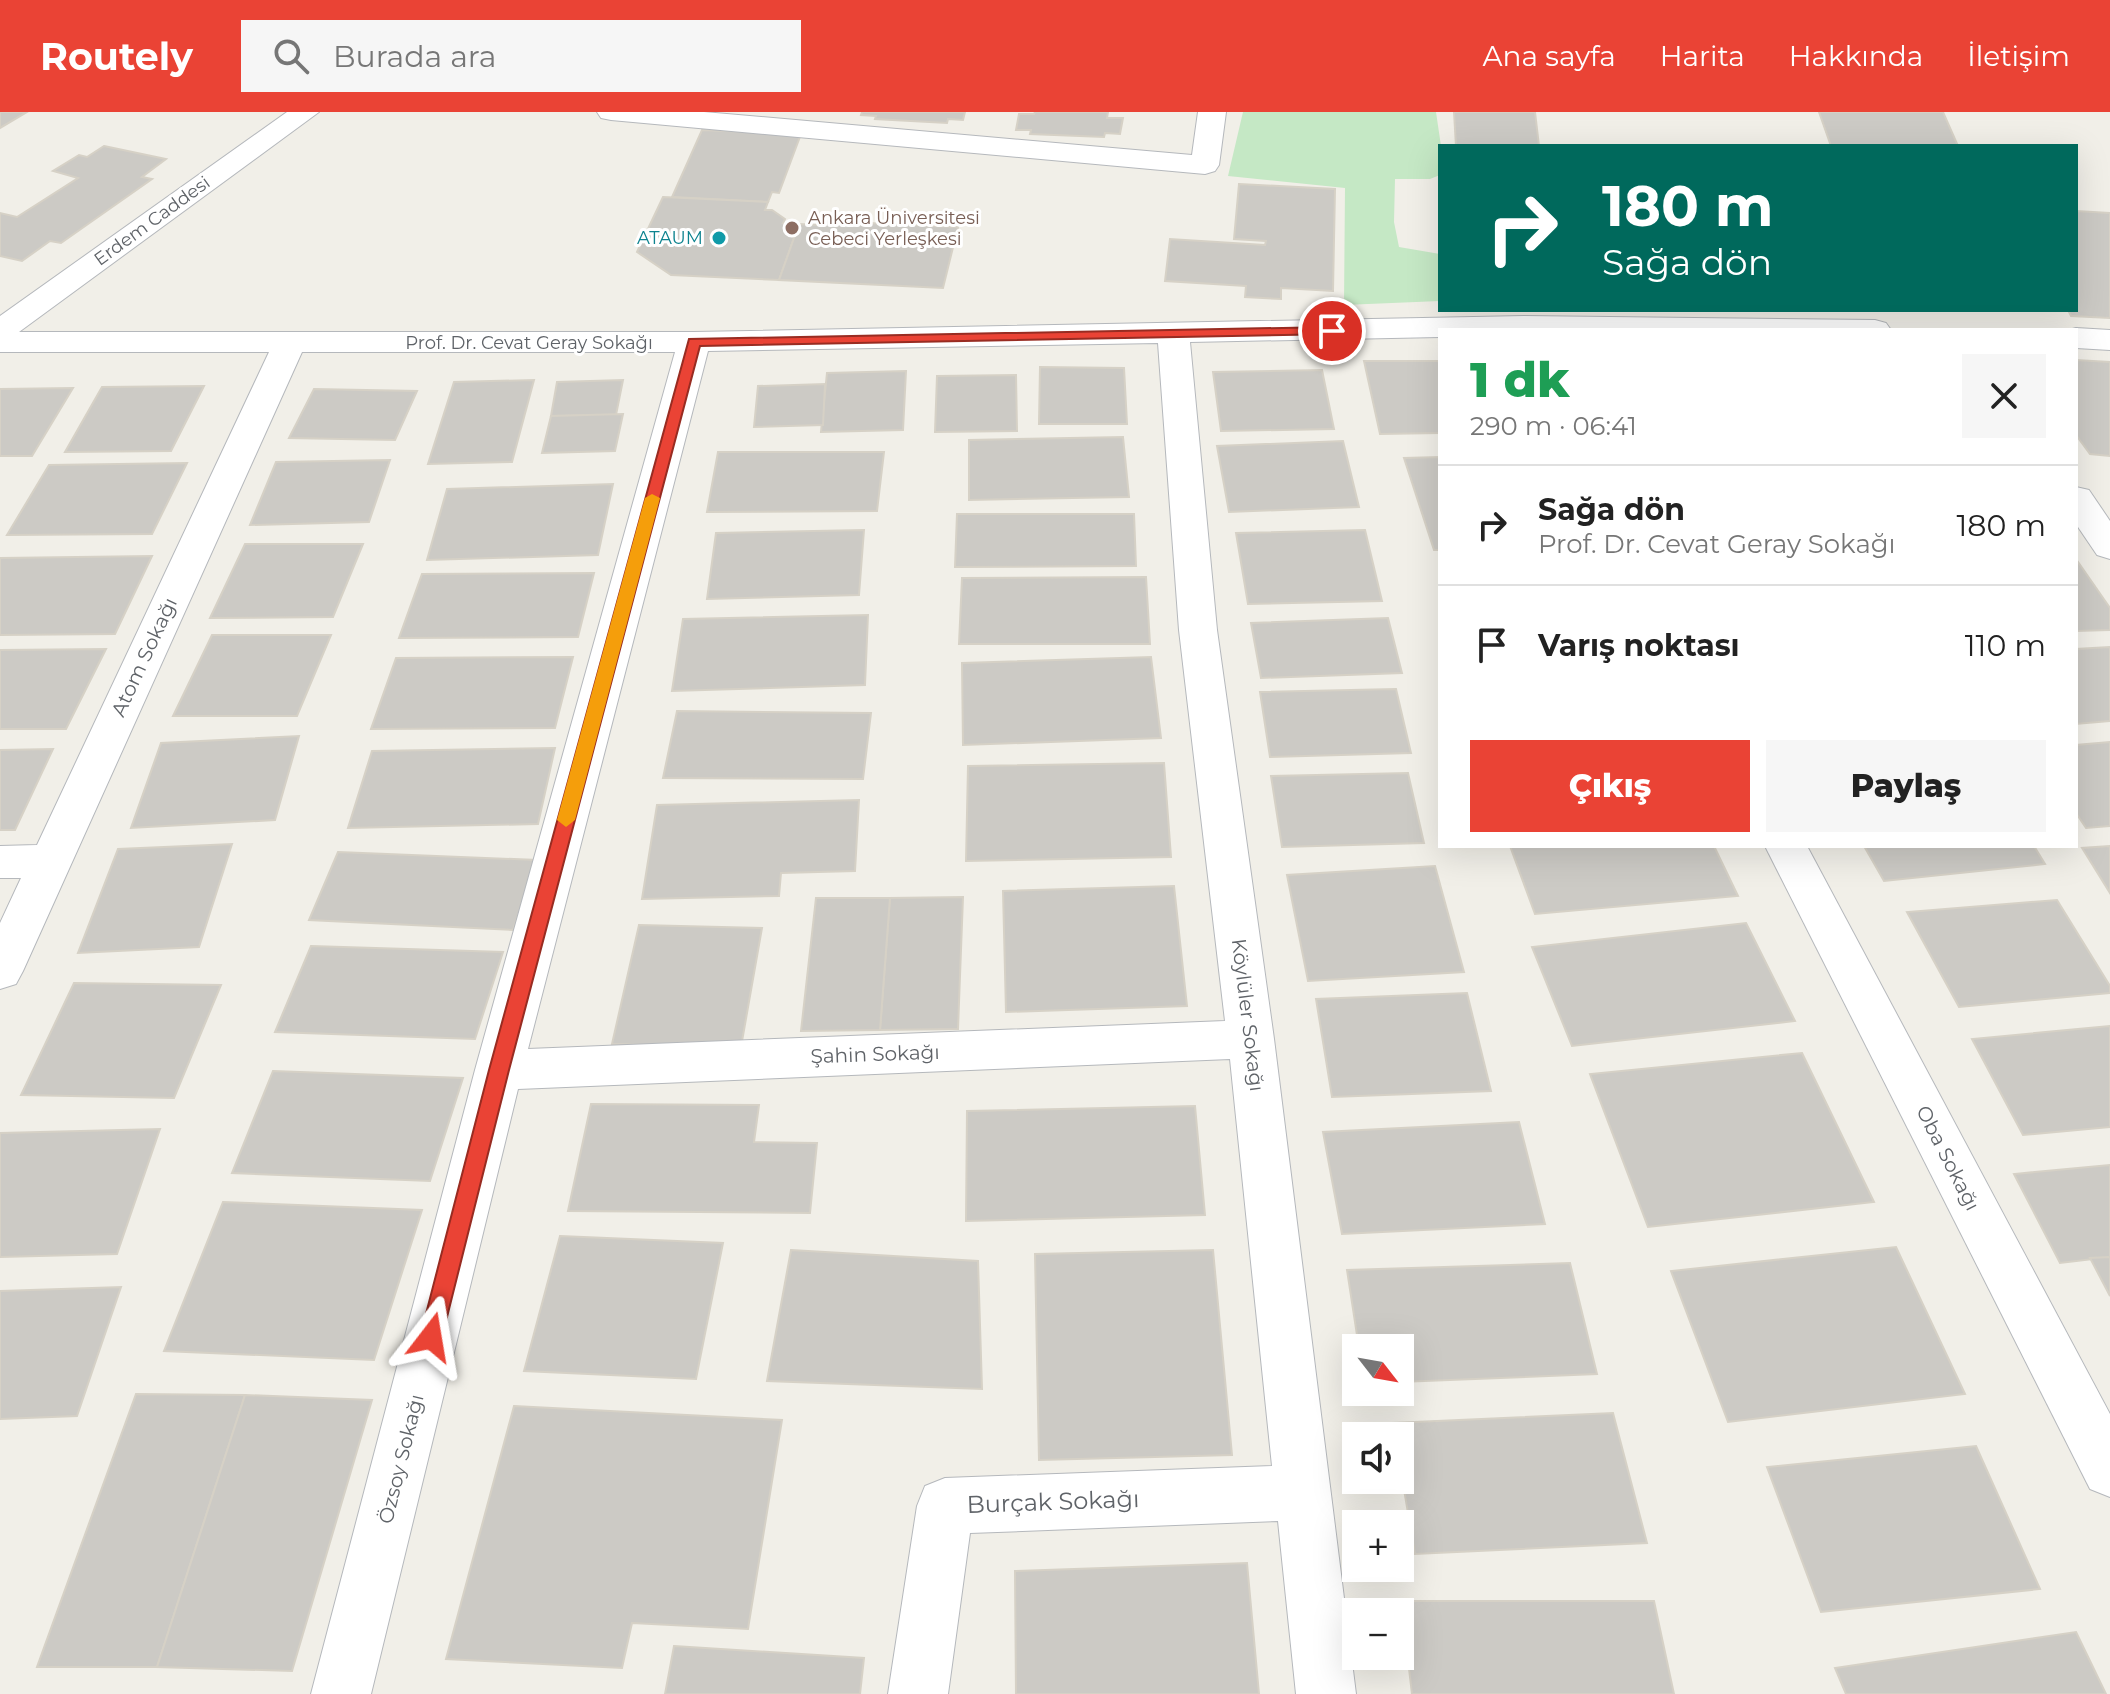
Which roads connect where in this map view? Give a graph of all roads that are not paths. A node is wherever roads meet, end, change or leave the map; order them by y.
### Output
1 (305, 112) edge
2 (611, 112) edge
3 (1212, 112) edge
4 (1438, 330) edge
5 (0, 331) edge
6 (1173, 335) junction
7 (2078, 338) edge
8 (2110, 340) edge
9 (0, 342) edge
10 (694, 342) junction
11 (289, 344) junction
12 (2078, 501) edge
13 (2110, 547) edge
14 (1787, 848) edge
15 (50, 861) junction
16 (0, 862) edge
17 (0, 971) edge
18 (1251, 1039) junction
19 (499, 1070) junction
20 (2110, 1470) edge
21 (1303, 1492) junction
22 (341, 1694) edge
23 (918, 1694) edge
24 (1326, 1694) edge

1 - 5 street, Erdem Caddesi
2 - 3 street
4 - 6 street, Prof. Dr. Cevat Geray Sokağı
6 - 10 street, Prof. Dr. Cevat Geray Sokağı
6 - 18 street, Köylüler Sokağı
7 - 8 street
9 - 11 street, Prof. Dr. Cevat Geray Sokağı
10 - 11 street, Prof. Dr. Cevat Geray Sokağı
10 - 19 street, Özsoy Sokağı
11 - 15 street, Atom Sokağı
12 - 13 street
14 - 20 street, Oba Sokağı
15 - 16 street
15 - 17 street, Atom Sokağı
18 - 19 street, Şahin Sokağı
18 - 21 street, Köylüler Sokağı
19 - 22 street, Özsoy Sokağı
21 - 23 street, Burçak Sokağı
21 - 24 street, Köylüler Sokağı

